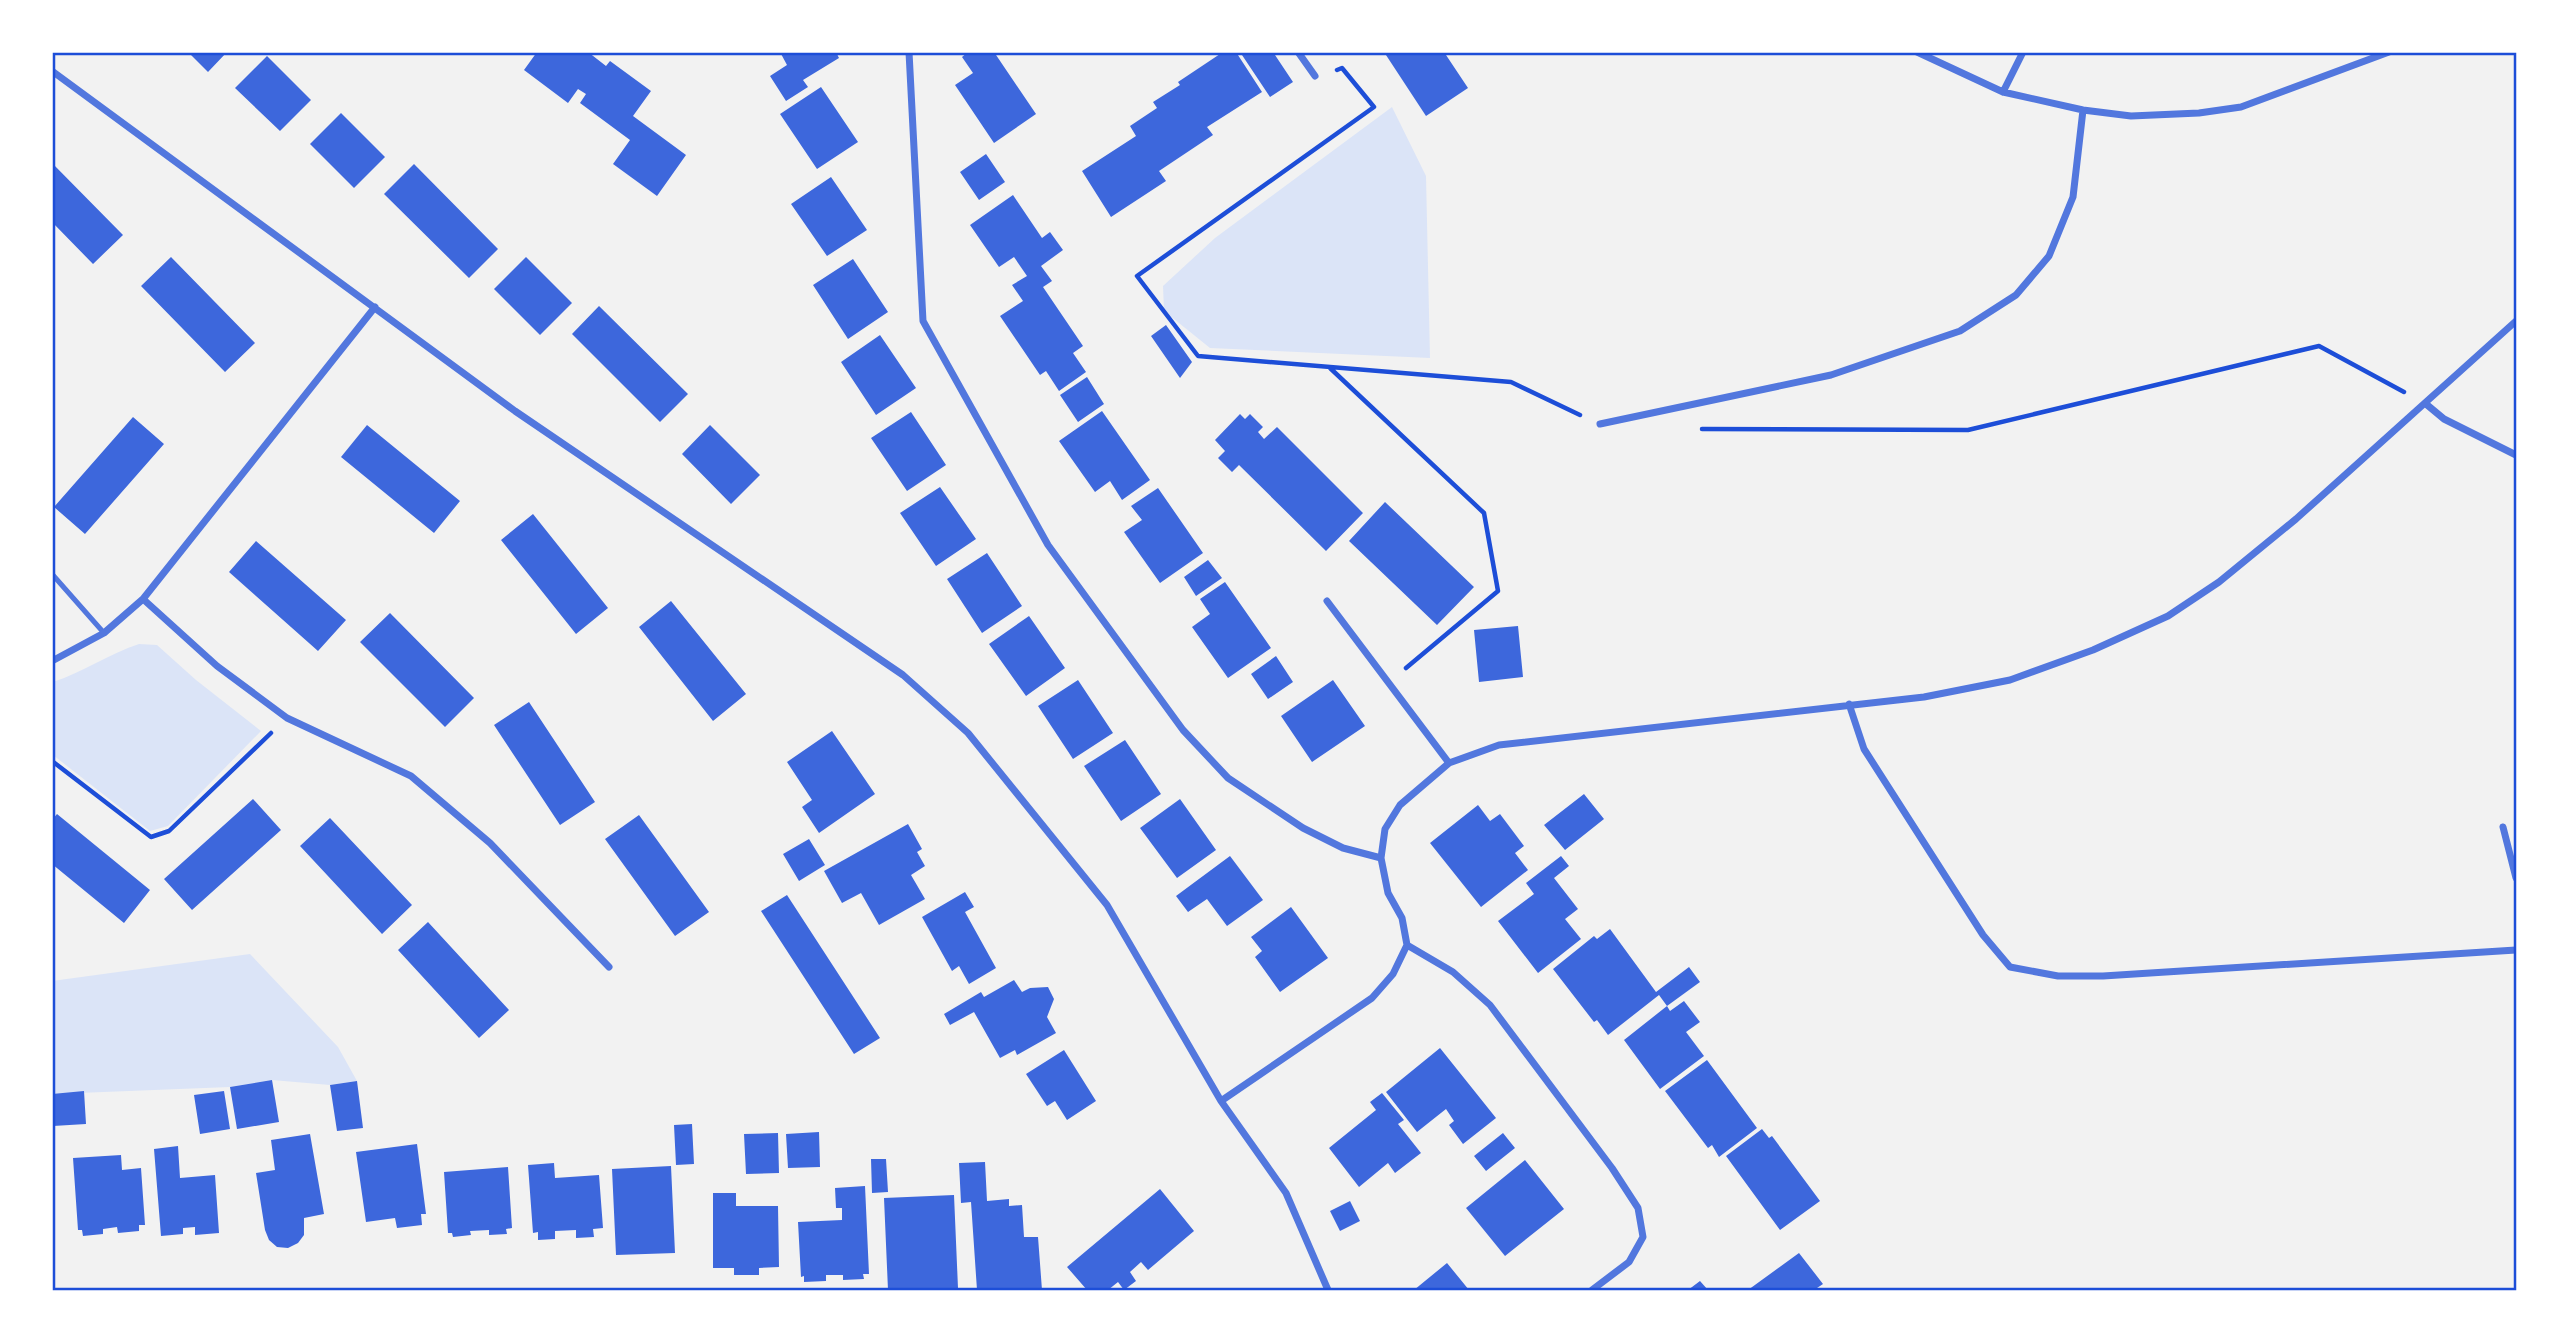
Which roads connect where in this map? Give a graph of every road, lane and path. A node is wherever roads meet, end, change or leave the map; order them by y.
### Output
1 (909, 52) edge
2 (1298, 52) edge
3 (1917, 52) edge
4 (2023, 52) edge
5 (2389, 52) edge
6 (52, 71) edge
7 (1315, 76) joint
8 (2003, 92) junction
9 (2083, 110) junction
10 (375, 307) junction
11 (2516, 321) edge
12 (1329, 367) junction
13 (2426, 404) junction
14 (1600, 424) joint
15 (1697, 429) dead end
16 (2516, 455) edge
17 (52, 574) edge
18 (143, 599) junction
19 (1327, 601) dead end
20 (104, 633) junction
21 (52, 661) edge
22 (1389, 683) junction
23 (1849, 704) junction
24 (286, 718) junction
25 (52, 761) edge
26 (1449, 763) junction
27 (2503, 827) dead end
28 (1381, 858) junction
29 (2516, 878) edge
30 (1407, 945) junction
31 (2516, 950) edge
32 (609, 967) dead end
33 (1221, 1101) junction
34 (1328, 1290) edge
35 (1592, 1290) edge

1 - 28 street
2 - 7 street
3 - 8 street
4 - 8 street
5 - 9 street
6 - 10 street
7 - 12 path
8 - 9 street
9 - 14 street
10 - 18 street
10 - 33 street
11 - 13 street
12 - 14 path
12 - 22 path
13 - 15 path
13 - 16 street
13 - 23 street
17 - 20 lane
18 - 20 street
18 - 24 street
19 - 22 street
20 - 21 street
22 - 26 street
23 - 26 street
23 - 31 street
24 - 25 path
24 - 32 street
26 - 28 street
27 - 29 street
28 - 30 street
30 - 33 street
30 - 35 street
33 - 34 street

